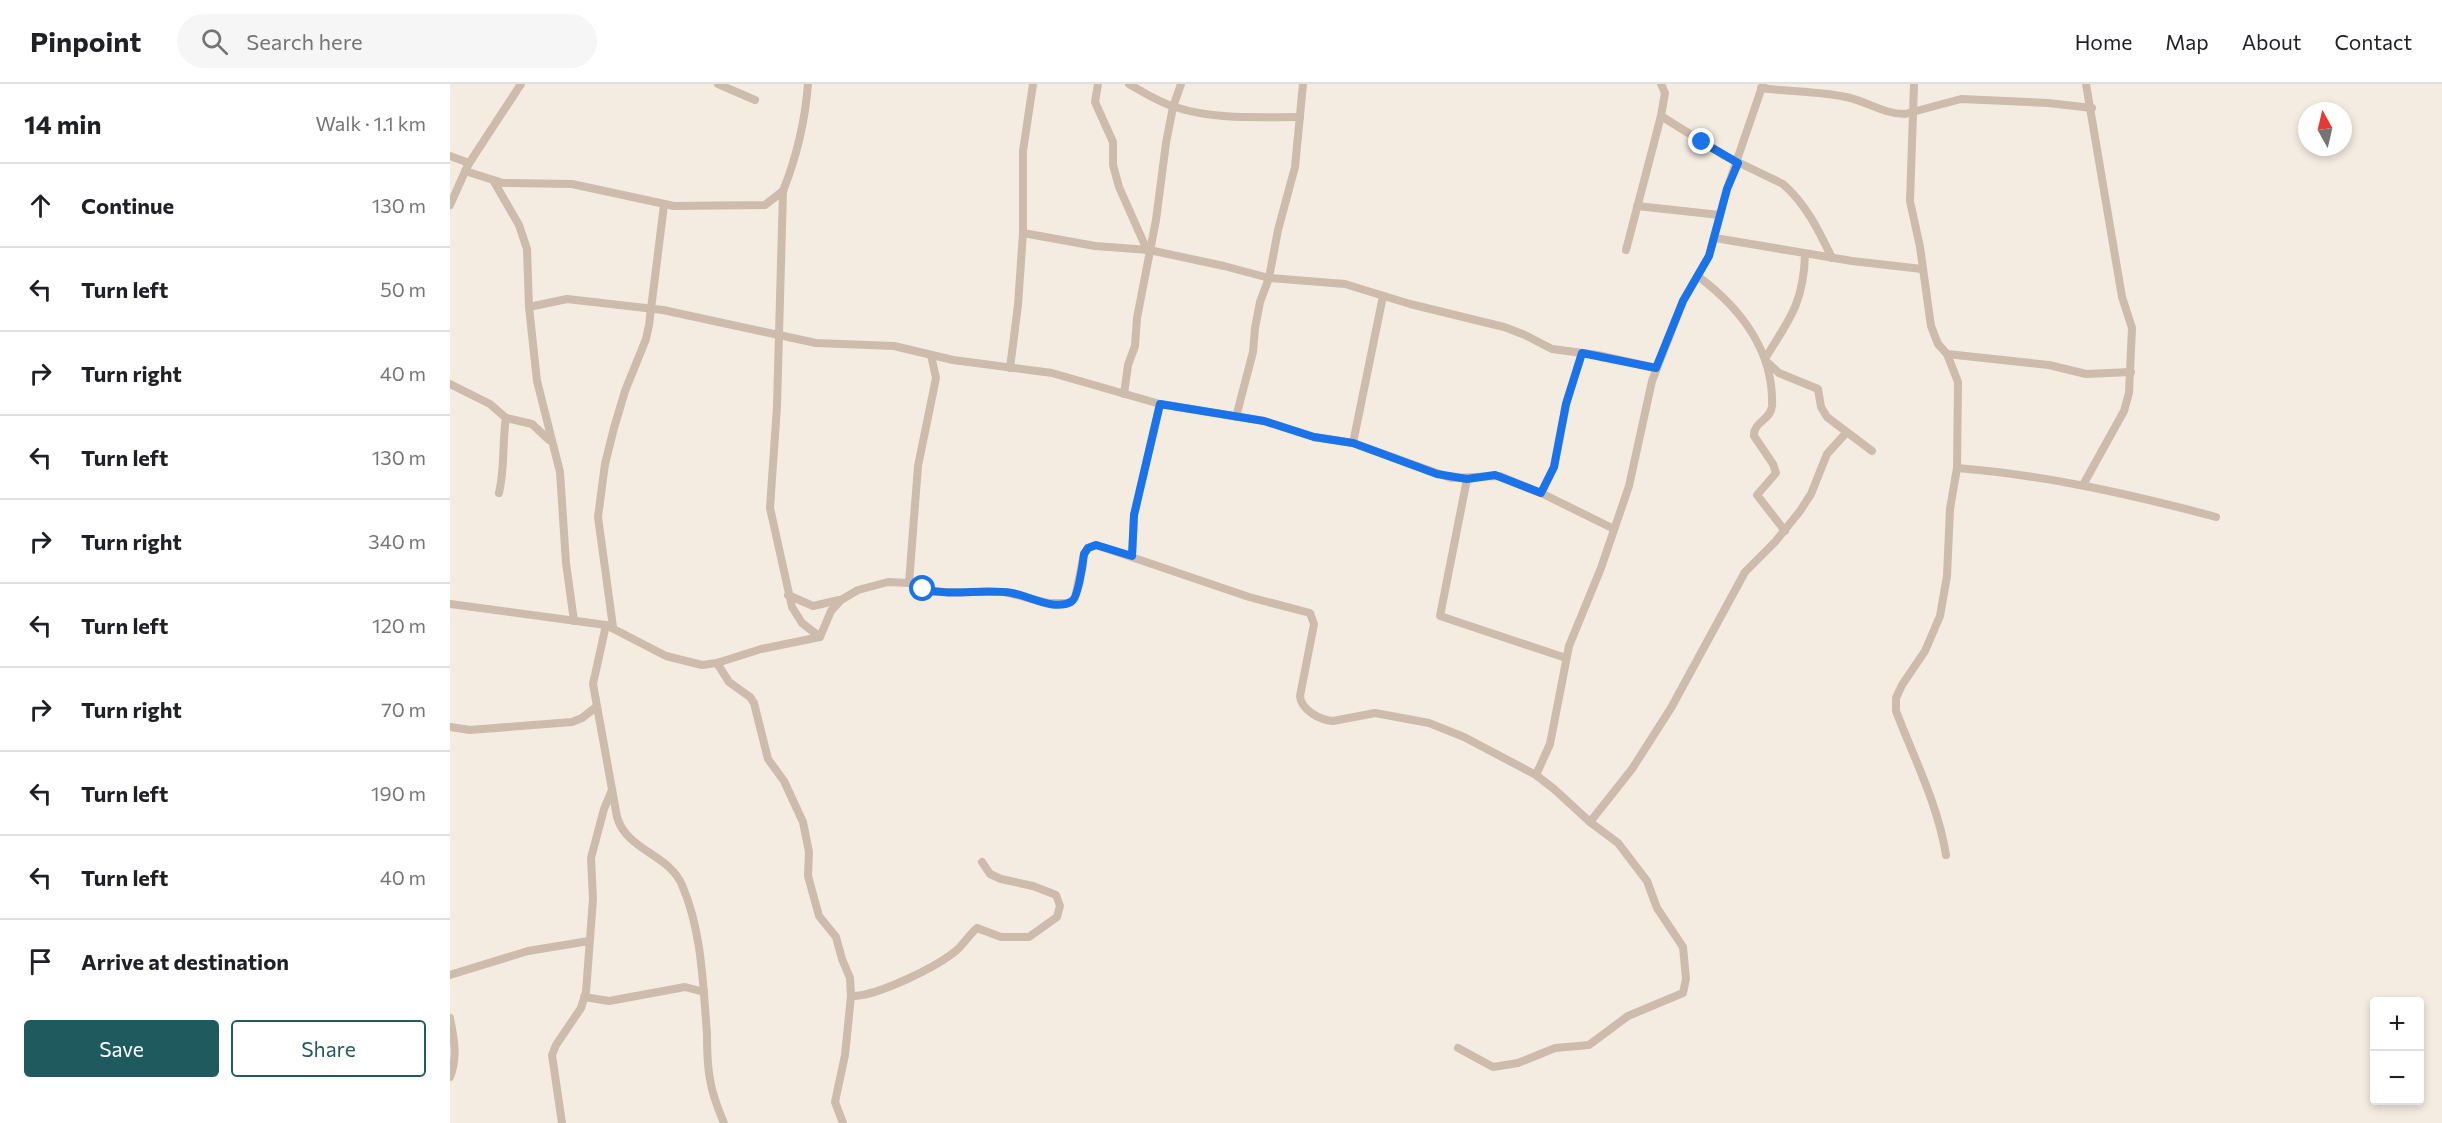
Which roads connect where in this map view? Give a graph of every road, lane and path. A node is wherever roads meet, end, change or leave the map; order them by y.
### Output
1 (521, 84) edge
2 (718, 84) edge
3 (808, 84) edge
4 (1033, 84) edge
5 (1098, 84) edge
6 (1129, 84) edge
7 (1181, 84) edge
8 (1303, 84) edge
9 (1661, 84) edge
10 (1914, 84) edge
11 (2086, 84) edge
12 (1762, 86) edge
13 (755, 100) dead end
14 (1173, 107) junction
15 (2092, 108) junction
16 (1914, 112) junction
17 (1661, 116) junction
18 (1300, 117) junction
19 (450, 156) edge
20 (1738, 163) junction
21 (467, 167) junction
22 (493, 180) junction
23 (783, 191) junction
24 (450, 205) edge
25 (664, 205) junction
26 (1637, 206) junction
27 (1720, 215) junction
28 (1023, 233) junction
29 (1715, 238) junction
30 (1148, 250) junction
31 (1626, 250) dead end
32 (1805, 254) junction
33 (1832, 258) junction
34 (1922, 269) junction
35 (1699, 277) junction
36 (1269, 278) junction
37 (1383, 296) junction
38 (529, 307) junction
39 (651, 310) junction
40 (780, 334) junction
41 (1582, 353) junction
42 (1947, 354) junction
43 (931, 355) junction
44 (1766, 359) junction
45 (1010, 368) junction
46 (1656, 368) junction
47 (2131, 372) junction
48 (450, 384) edge
49 (1124, 394) junction
50 (1160, 404) junction
51 (1236, 417) junction
52 (506, 418) junction
53 (1846, 433) junction
54 (551, 443) junction
55 (1353, 443) junction
56 (1872, 451) dead end
57 (1957, 468) junction
58 (1467, 479) junction
59 (2083, 485) junction
60 (499, 493) dead end
61 (1541, 493) junction
62 (2216, 517) dead end
63 (1614, 529) junction
64 (1785, 531) junction
65 (1132, 556) junction
66 (909, 583) junction
67 (788, 596) junction
68 (841, 600) junction
69 (450, 604) edge
70 (574, 621) junction
71 (610, 626) junction
72 (820, 637) junction
73 (1566, 658) junction
74 (717, 663) junction
75 (596, 707) junction
76 (450, 727) edge
77 (1536, 775) junction
78 (612, 789) junction
79 (1590, 822) junction
80 (1946, 855) dead end
81 (981, 862) dead end
82 (589, 941) junction
83 (450, 975) edge
84 (704, 992) junction
85 (851, 996) junction
86 (584, 997) junction
87 (450, 1018) edge
88 (1458, 1048) dead end
89 (450, 1077) edge
90 (562, 1123) edge
91 (724, 1123) edge
92 (843, 1123) edge

1 - 21 street
2 - 13 street
3 - 23 street
4 - 28 street
5 - 30 street
6 - 14 street
7 - 14 street
8 - 18 street
9 - 17 street
10 - 16 street
11 - 15 street
12 - 16 street
12 - 20 street
14 - 18 street
14 - 30 street
15 - 16 street
15 - 47 street
16 - 34 street
17 - 20 street
17 - 26 street
18 - 36 street
19 - 21 street
20 - 27 street
20 - 33 street
21 - 22 street
21 - 24 street
22 - 25 street
22 - 38 street
23 - 25 street
23 - 40 street
25 - 39 street
26 - 27 street
26 - 31 street
27 - 29 street
28 - 30 street
28 - 45 street
29 - 32 street
29 - 35 street
30 - 36 street
30 - 49 street
32 - 33 street
32 - 44 street
33 - 34 street
34 - 42 street
35 - 44 street
35 - 46 street
36 - 37 street
36 - 51 street
37 - 41 street
37 - 55 street
38 - 39 street
38 - 54 street
39 - 40 street
39 - 71 street
40 - 43 street
40 - 67 street
41 - 46 street
41 - 61 street
42 - 47 street
42 - 57 street
43 - 45 street
43 - 66 street
44 - 53 street
44 - 64 street
45 - 49 street
46 - 63 street
47 - 59 street
48 - 52 street
49 - 50 street
50 - 51 street
50 - 65 street
51 - 55 street
52 - 54 street
52 - 60 street
53 - 56 street
53 - 64 street
54 - 70 street
55 - 58 street
57 - 59 street
57 - 80 street
58 - 61 street
58 - 73 street
59 - 62 street
61 - 63 street
63 - 73 street
64 - 79 street
65 - 66 street
65 - 77 street
66 - 68 street
67 - 68 street
67 - 72 street
68 - 72 street
69 - 70 street
70 - 71 street
71 - 74 street
71 - 75 street
72 - 74 street
73 - 77 street
74 - 85 street
75 - 76 street
75 - 78 street
77 - 79 street
78 - 82 street
78 - 84 street
79 - 88 street
81 - 85 street
82 - 83 street
82 - 86 street
84 - 86 street
84 - 91 street
85 - 92 street
86 - 90 street
87 - 89 street

